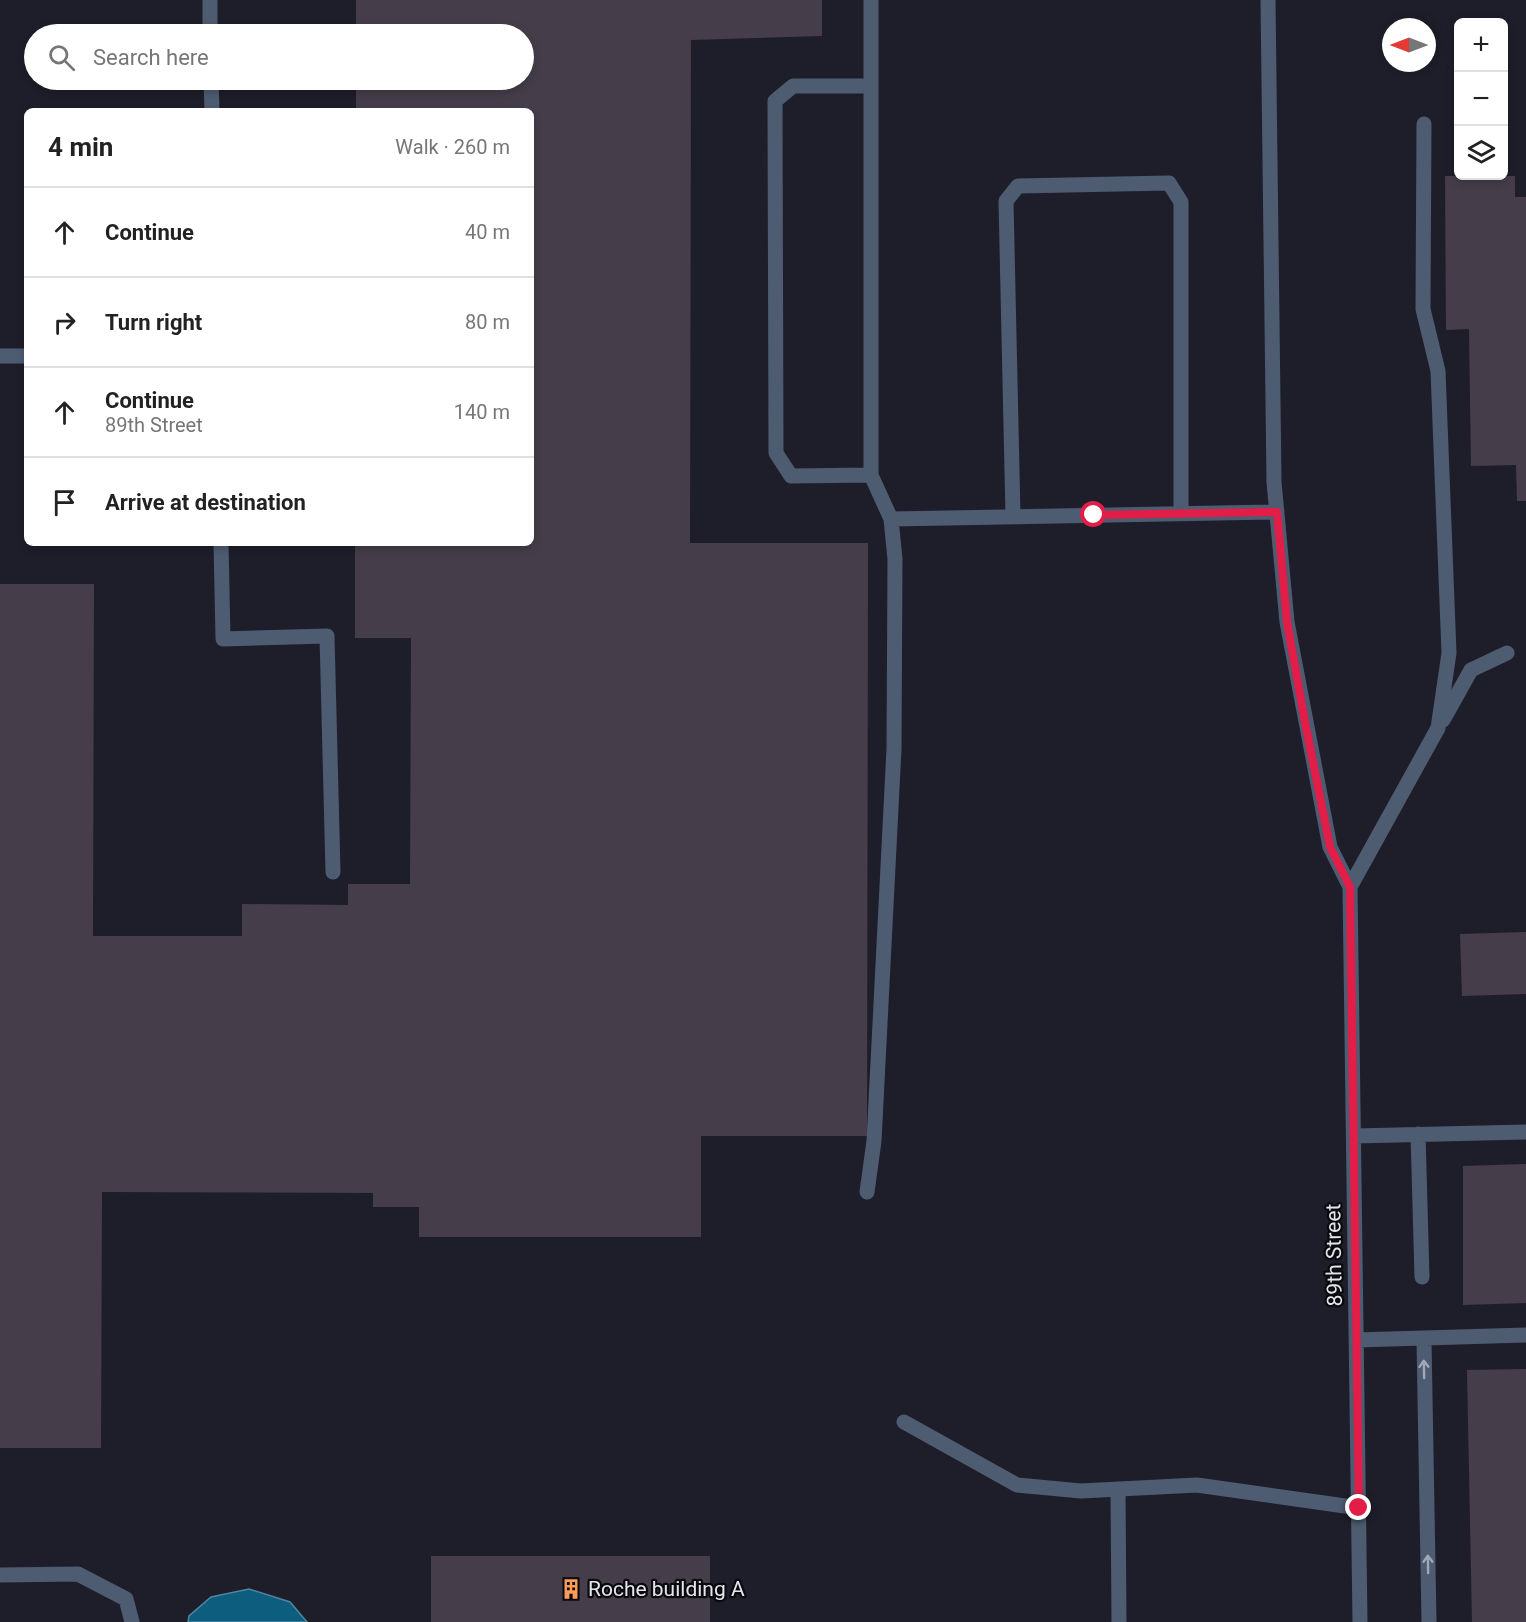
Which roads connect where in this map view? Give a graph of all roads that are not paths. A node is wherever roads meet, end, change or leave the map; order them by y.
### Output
1 (210, 0) edge
2 (871, 0) edge
3 (1268, 0) edge
4 (210, 24) edge
5 (871, 86) junction
6 (211, 90) edge
7 (212, 108) edge
8 (1424, 124) dead end
9 (0, 356) edge
10 (24, 356) edge
11 (871, 476) junction
12 (1277, 512) junction
13 (1181, 513) junction
14 (1013, 516) junction
15 (891, 519) junction
16 (221, 546) edge
17 (1507, 653) dead end
18 (1438, 728) junction
19 (333, 872) dead end
20 (1350, 887) junction
21 (1526, 1132) edge
22 (1418, 1134) junction
23 (1354, 1136) junction
24 (867, 1192) dead end
25 (1422, 1277) dead end
26 (1526, 1335) edge
27 (1356, 1340) junction
28 (1424, 1340) junction
29 (904, 1422) dead end
30 (1118, 1489) junction
31 (1359, 1508) junction
32 (0, 1575) edge
33 (132, 1622) edge
34 (1119, 1622) edge
35 (1360, 1622) edge
36 (1429, 1622) edge

1 - 4 street
2 - 5 street
3 - 12 street
5 - 11 street
5 - 11 street
6 - 7 street
8 - 18 street
9 - 10 street
11 - 15 street
12 - 13 street
12 - 20 street
13 - 14 street
13 - 14 street
14 - 15 street
15 - 24 street
16 - 19 street
17 - 18 street
18 - 20 street
20 - 23 street, 89th Street
21 - 22 street
22 - 23 street
22 - 25 street
23 - 27 street, 89th Street
26 - 28 street
27 - 28 street
27 - 31 street, 89th Street
36 -> 28 street
29 - 30 street
30 - 31 street
30 - 34 street
31 - 35 street, 89th Street
32 - 33 street

